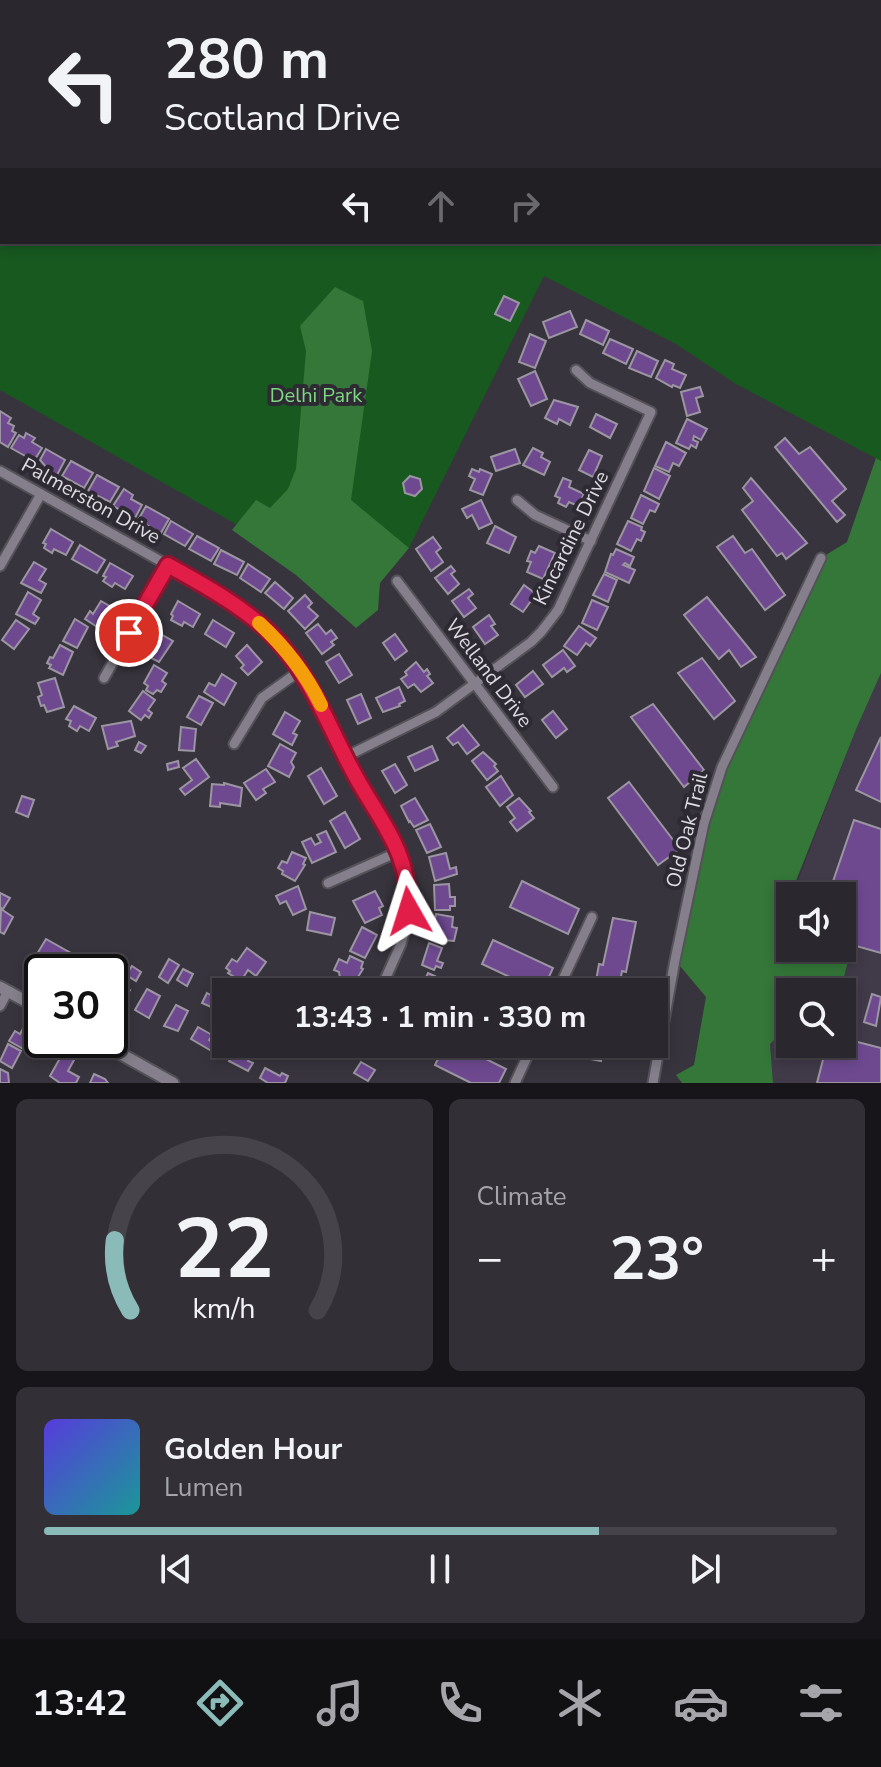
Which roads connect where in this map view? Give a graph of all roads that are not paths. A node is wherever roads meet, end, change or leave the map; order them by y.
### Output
1 (576, 370) dead end
2 (0, 471) edge
3 (41, 494) junction
4 (517, 500) dead end
5 (591, 541) junction
6 (821, 558) dead end
7 (168, 565) junction
8 (0, 566) edge
9 (397, 581) dead end
10 (301, 670) junction
11 (104, 678) dead end
12 (474, 684) junction
13 (234, 744) dead end
14 (345, 757) junction
15 (553, 787) dead end
16 (398, 852) junction
17 (328, 883) dead end
18 (592, 917) dead end
19 (386, 978) edge
20 (564, 978) edge
21 (4, 989) edge
22 (24, 1000) edge
23 (0, 1006) edge
24 (128, 1058) edge
25 (527, 1058) edge
26 (173, 1083) edge
27 (515, 1083) edge
28 (653, 1083) edge

1 - 5 street, Kincardine Drive
2 - 3 street, Palmerston Drive
3 - 7 street, Palmerston Drive
3 - 8 street
4 - 5 street
5 - 12 street, Kincardine Drive
6 - 28 street, Old Oak Trail
7 - 10 street, Palmerston Drive
7 - 11 street
9 - 12 street, Welland Drive
10 - 13 street
10 - 14 street, Palmerston Drive
12 - 14 street, Kincardine Drive
12 - 15 street, Welland Drive
14 - 16 street, Palmerston Drive
16 - 17 street
16 - 19 street, Palmerston Drive
18 - 20 street
21 - 22 street
21 - 23 street
24 - 26 street
25 - 27 street

